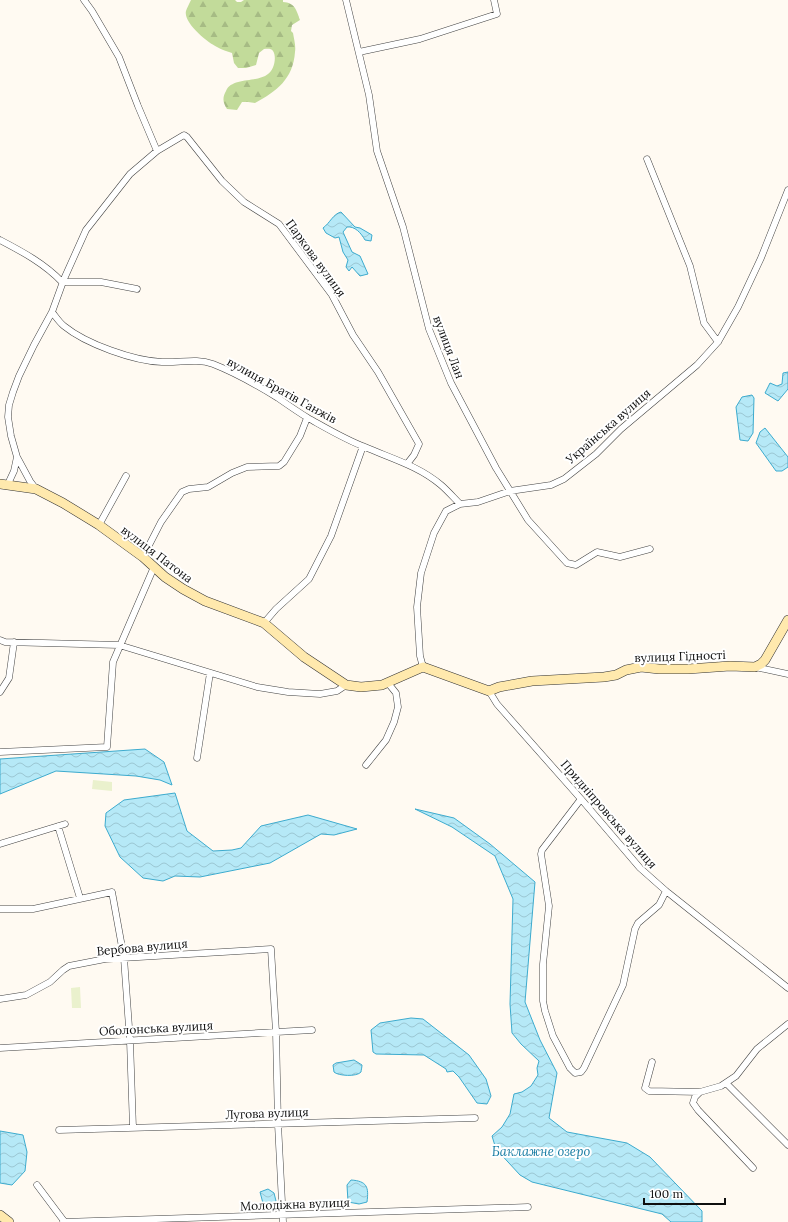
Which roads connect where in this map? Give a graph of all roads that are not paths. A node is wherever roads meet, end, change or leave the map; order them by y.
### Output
1 (84, 0) edge
2 (346, 0) edge
3 (494, 0) edge
4 (359, 52) junction
5 (157, 150) junction
6 (647, 159) dead end
7 (788, 190) edge
8 (0, 240) edge
9 (62, 282) junction
10 (137, 289) dead end
11 (52, 312) junction
12 (718, 342) junction
13 (308, 418) junction
14 (363, 446) junction
15 (17, 457) junction
16 (407, 464) junction
17 (126, 476) dead end
18 (4, 485) edge
19 (36, 489) junction
20 (510, 491) junction
21 (460, 504) junction
22 (99, 525) junction
23 (650, 549) dead end
24 (143, 557) junction
25 (154, 567) junction
26 (788, 620) edge
27 (264, 623) junction
28 (0, 640) edge
29 (14, 642) junction
30 (119, 646) junction
31 (423, 667) junction
32 (755, 667) junction
33 (210, 673) junction
34 (788, 674) edge
35 (388, 683) junction
36 (346, 685) junction
37 (489, 691) junction
38 (0, 692) edge
39 (0, 752) edge
40 (197, 758) dead end
41 (366, 765) dead end
42 (581, 799) junction
43 (65, 824) dead end
44 (58, 826) junction
45 (0, 844) edge
46 (666, 891) junction
47 (80, 898) junction
48 (0, 909) edge
49 (124, 958) junction
50 (788, 988) edge
51 (0, 999) edge
52 (788, 1024) edge
53 (312, 1030) dead end
54 (276, 1032) junction
55 (130, 1041) junction
56 (0, 1048) edge
57 (652, 1062) dead end
58 (726, 1083) junction
59 (700, 1092) junction
60 (475, 1118) dead end
61 (278, 1124) junction
62 (134, 1128) junction
63 (59, 1130) dead end
64 (788, 1145) edge
65 (754, 1168) dead end
66 (37, 1185) dead end
67 (528, 1207) dead end
68 (0, 1215) edge
69 (283, 1219) edge
70 (138, 1220) edge
71 (9, 1222) edge
72 (64, 1222) edge

1 - 5 street
2 - 4 street, вулиця Лан
3 - 4 street
4 - 20 street, вулиця Лан
5 - 9 street
5 - 16 street, Паркова вулиця
6 - 12 street
7 - 12 street, Українська вулиця
8 - 9 street
9 - 10 street
9 - 11 street
11 - 13 street, вулиця Братів Ганжів
11 - 15 street
12 - 20 street, Українська вулиця
13 - 14 street, вулиця Братів Ганжів
13 - 24 street
14 - 16 street, вулиця Братів Ганжів
14 - 27 street
15 - 18 street, вулиця Патона
15 - 19 street, вулиця Патона
16 - 21 street, вулиця Братів Ганжів
17 - 22 street
18 - 19 street, вулиця Патона
19 - 22 street, вулиця Патона
20 - 21 street, Українська вулиця
20 - 23 street, вулиця Лан
21 - 31 street, Українська вулиця
22 - 24 street, вулиця Патона
24 - 25 street, вулиця Патона
25 - 27 street, вулиця Патона
25 - 30 street
26 - 32 street
27 - 36 street, вулиця Патона
28 - 29 street
29 - 30 street
29 - 38 street
30 - 33 street
30 - 39 street
31 - 35 street
31 - 37 street
32 - 34 street, вулиця Гідності
32 - 37 street, вулиця Гідності
33 - 36 street
33 - 40 street
35 - 36 street
35 - 41 street
37 - 42 street, Придніпровська вулиця
42 - 46 street, Придніпровська вулиця
42 - 46 street
43 - 44 street
44 - 45 street
44 - 47 street
46 - 50 street, Придніпровська вулиця
47 - 48 street
47 - 49 street
49 - 51 street, Вербова вулиця
49 - 54 street, Вербова вулиця
49 - 55 street
52 - 58 street
53 - 54 street, Оболонська вулиця
54 - 55 street, Оболонська вулиця
54 - 61 street
55 - 56 street, Оболонська вулиця
55 - 62 street
57 - 59 street
58 - 59 street
58 - 64 street
59 - 65 street
60 - 61 street, Лугова вулиця
61 - 62 street, Лугова вулиця
61 - 69 street
62 - 63 street, Лугова вулиця
66 - 72 street
67 - 69 street, Молодіжна вулиця
68 - 71 street
69 - 70 street, Молодіжна вулиця
70 - 72 street, Молодіжна вулиця

